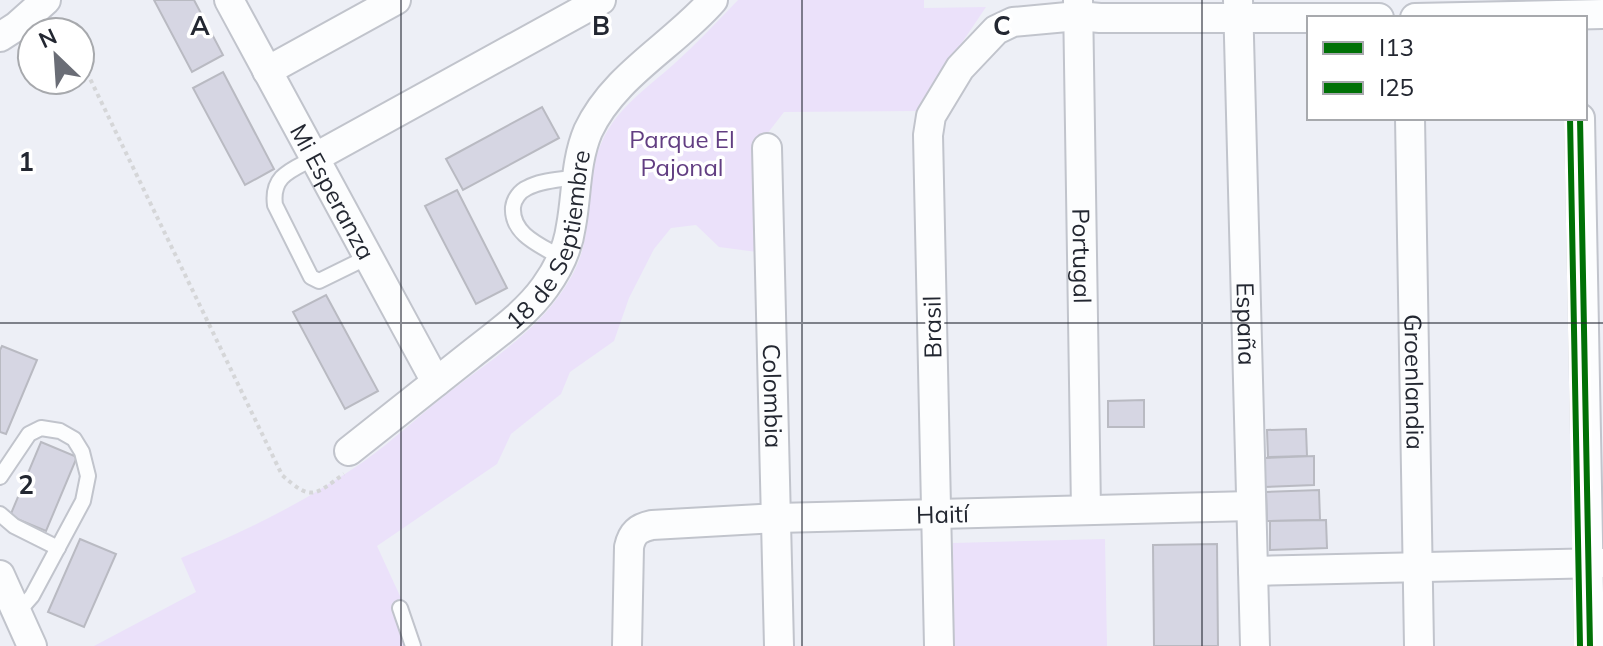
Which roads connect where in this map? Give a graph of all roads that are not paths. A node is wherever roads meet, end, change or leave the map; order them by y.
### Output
1 (229, 0) edge
2 (396, 0) edge
3 (601, 0) edge
4 (713, 0) edge
5 (1078, 8) edge
6 (36, 9) edge
7 (1238, 9) edge
8 (1584, 12) edge
9 (1348, 16) edge
10 (1471, 16) edge
11 (0, 37) edge
12 (267, 71) junction
13 (1410, 120) edge
14 (1580, 120) edge
15 (767, 148) dead end
16 (314, 158) junction
17 (576, 177) junction
18 (368, 257) junction
19 (562, 258) junction
20 (436, 382) junction
21 (352, 459) road end
22 (0, 477) edge
23 (1251, 506) junction
24 (1086, 510) junction
25 (0, 514) edge
26 (936, 514) junction
27 (777, 518) junction
28 (58, 548) junction
29 (1596, 563) edge
30 (1417, 567) junction
31 (1253, 571) junction
32 (0, 575) edge
33 (400, 608) dead end
34 (18, 612) junction
35 (32, 646) edge
36 (413, 646) edge
37 (627, 646) edge
38 (779, 646) edge
39 (939, 646) edge
40 (1255, 646) edge
41 (1419, 646) edge
42 (1590, 646) edge

1 - 12 street, Mi Esperanza
2 - 12 street
3 - 16 street
4 - 17 street, 18 de Septiembre
5 - 7 street
5 - 24 street, Portugal
5 - 26 street, Brasil
6 - 11 street
7 - 9 street
7 - 23 street, España
8 - 10 street
12 - 16 street, Mi Esperanza
13 - 30 street, Groenlandia
14 - 29 street
15 - 27 street, Colombia
16 - 18 street, Mi Esperanza
16 - 18 lane
17 - 19 street, 18 de Septiembre
17 - 19 lane
18 - 20 street, Mi Esperanza
19 - 20 street, 18 de Septiembre
20 - 21 street, 18 de Septiembre
22 - 28 lane
23 - 24 street, Haití
23 - 31 street, España
24 - 26 street, Haití
25 - 28 lane
26 - 27 street, Haití
26 - 39 street, Brasil
27 - 37 street, Haití
27 - 38 street, Colombia
28 - 34 lane
29 - 30 street
29 - 42 street
30 - 31 street
30 - 41 street, Groenlandia
31 - 40 street, España
32 - 34 street
33 - 36 lane
34 - 35 street

